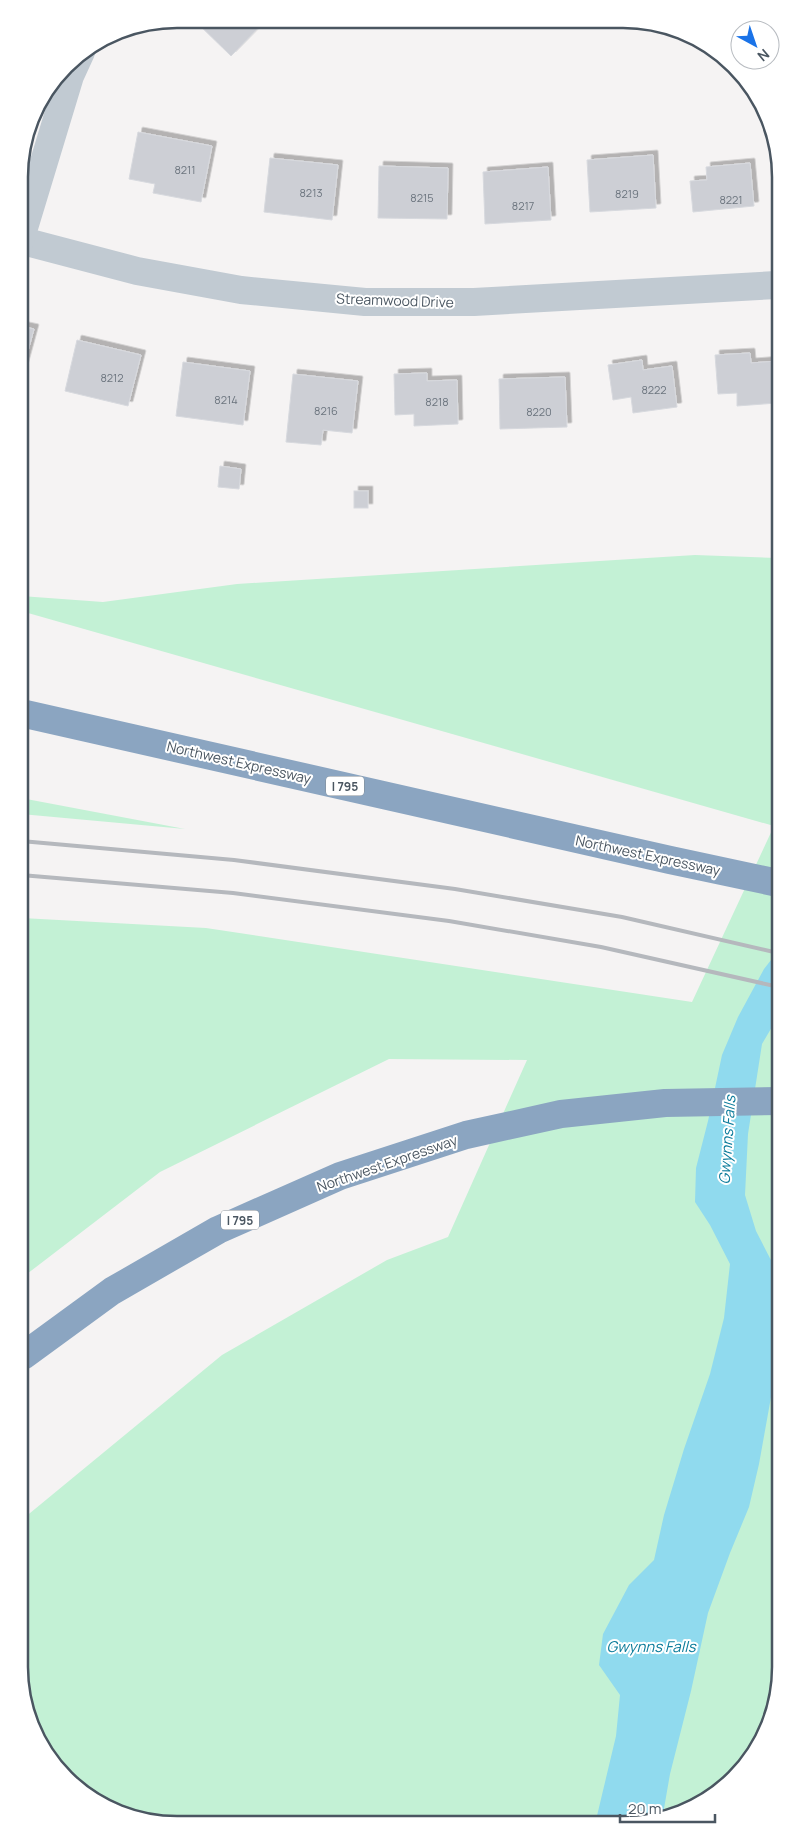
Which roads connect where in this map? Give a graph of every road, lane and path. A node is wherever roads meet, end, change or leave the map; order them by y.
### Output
1 (73, 69) edge
2 (28, 214) edge
3 (28, 242) edge
4 (772, 285) edge
5 (28, 715) edge
6 (772, 882) edge
7 (772, 1101) edge
8 (27, 1354) edge

1 - 2 street
3 - 4 street, Streamwood Drive
5 - 6 highway, Northwest Expressway / I 795
7 - 8 highway, Northwest Expressway / I 795

